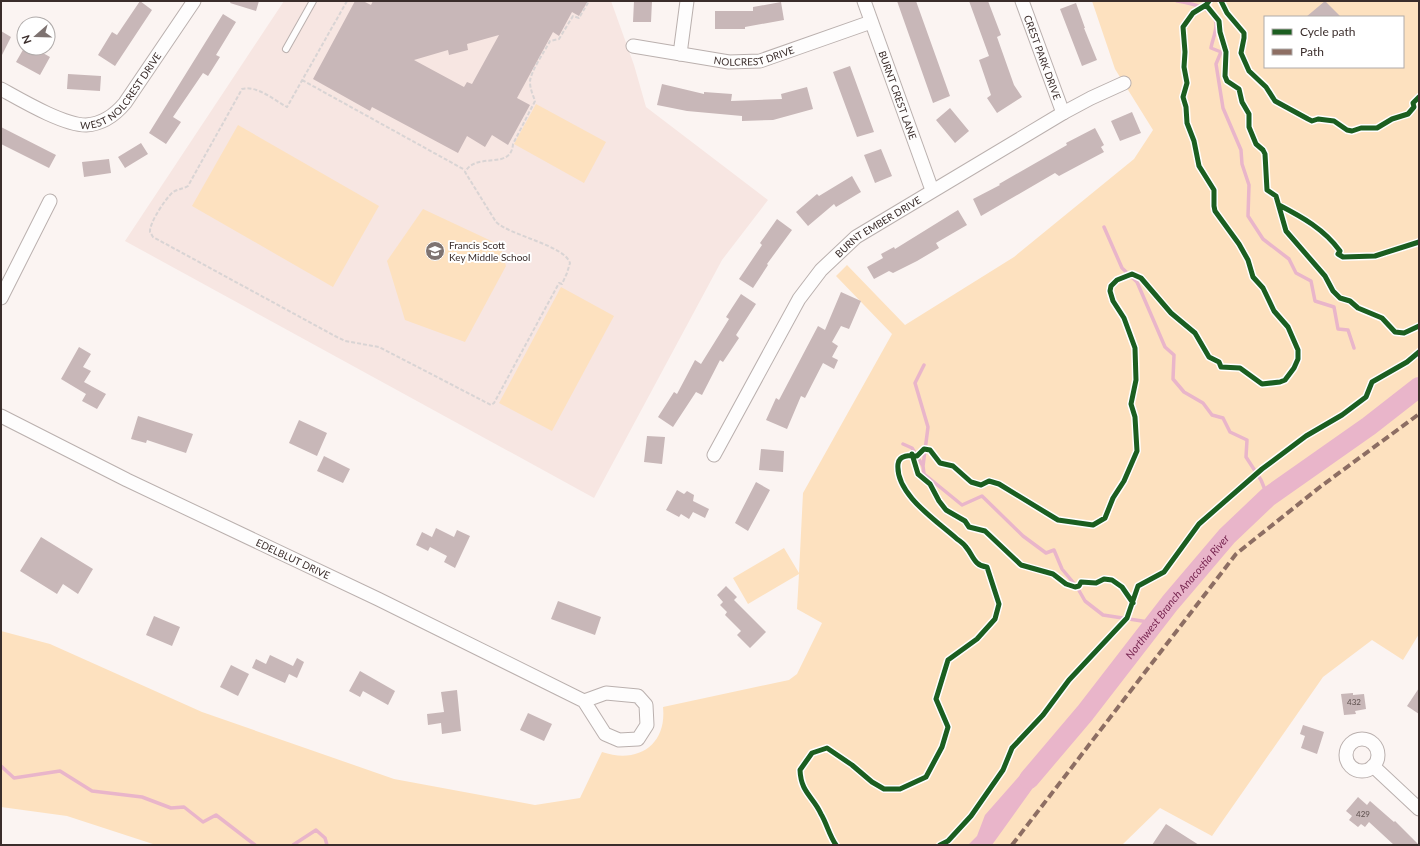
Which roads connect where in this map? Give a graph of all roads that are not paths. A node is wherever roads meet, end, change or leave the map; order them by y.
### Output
1 (194, 1) edge
2 (313, 1) edge
3 (687, 1) edge
4 (864, 1) edge
5 (1022, 1) edge
6 (871, 22) junction
7 (633, 46) dead end
8 (286, 49) dead end
9 (680, 54) junction
10 (1124, 83) dead end
11 (1, 89) edge
12 (1063, 113) junction
13 (932, 190) junction
14 (50, 201) dead end
15 (1, 298) edge
16 (1, 416) edge
17 (714, 455) dead end
18 (584, 702) junction
19 (1373, 766) dead end
20 (1419, 809) edge

1 - 11 street, WEST NOLCREST DRIVE
2 - 8 lane
3 - 9 street
4 - 6 street, BURNT CREST LANE
5 - 12 street, CREST PARK DRIVE
6 - 9 street, NOLCREST DRIVE
6 - 13 street, BURNT CREST LANE
7 - 9 street, NOLCREST DRIVE
10 - 12 street, BURNT EMBER DRIVE
12 - 13 street, BURNT EMBER DRIVE
13 - 17 street, BURNT EMBER DRIVE
14 - 15 street
16 - 18 street, EDELBLUT DRIVE
18 - 18 street
19 - 20 street

